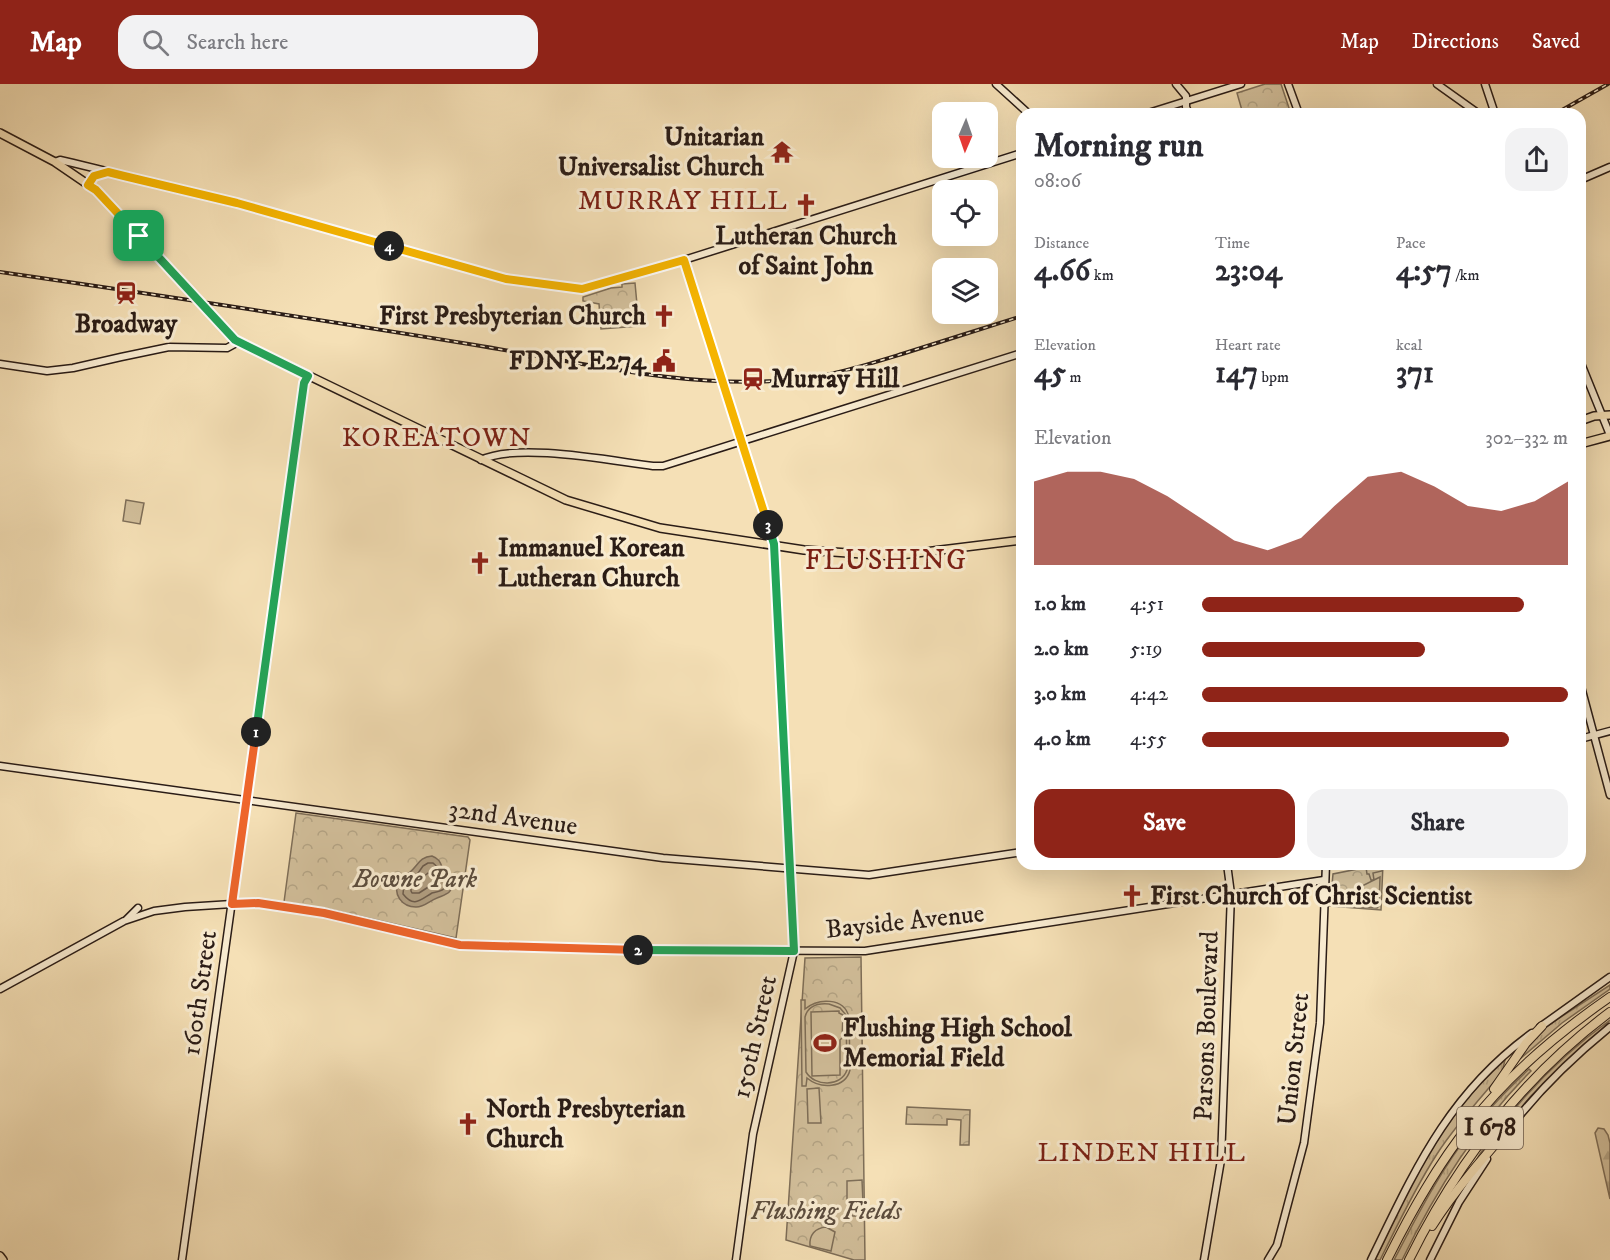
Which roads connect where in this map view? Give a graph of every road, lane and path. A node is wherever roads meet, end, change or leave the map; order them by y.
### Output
1 (996, 84) edge
2 (1176, 84) edge
3 (1241, 84) edge
4 (1288, 84) edge
5 (1437, 84) edge
6 (1485, 84) edge
7 (1186, 101) junction
8 (1022, 108) edge
9 (1164, 108) edge
10 (1186, 108) edge
11 (1297, 108) edge
12 (1471, 108) edge
13 (1493, 108) edge
14 (0, 133) edge
15 (1016, 155) edge
16 (55, 162) junction
17 (1610, 167) edge
18 (108, 172) junction
19 (1586, 177) edge
20 (88, 185) junction
21 (684, 260) junction
22 (238, 342) junction
23 (1016, 355) edge
24 (0, 364) edge
25 (1586, 373) edge
26 (308, 376) junction
27 (1606, 415) edge
28 (1586, 419) edge
29 (1610, 435) edge
30 (742, 442) junction
31 (1586, 442) edge
32 (481, 460) junction
33 (1016, 541) edge
34 (774, 545) junction
35 (1586, 705) edge
36 (1610, 731) edge
37 (1594, 735) junction
38 (1586, 737) edge
39 (0, 766) edge
40 (1610, 795) edge
41 (246, 800) junction
42 (1016, 853) edge
43 (791, 869) junction
44 (1228, 870) edge
45 (1325, 870) edge
46 (1324, 880) junction
47 (1231, 894) junction
48 (232, 904) junction
49 (138, 908) dead end
50 (124, 921) junction
51 (794, 951) junction
52 (1610, 980) edge
53 (0, 989) edge
54 (1610, 997) edge
55 (1610, 1012) edge
56 (1542, 1026) junction
57 (1610, 1027) edge
58 (1511, 1126) junction
59 (1467, 1128) junction
60 (0, 1256) edge
61 (3, 1260) edge
62 (182, 1260) edge
63 (736, 1260) edge
64 (1204, 1260) edge
65 (1268, 1260) edge
66 (1371, 1260) edge
67 (1387, 1260) edge
68 (1410, 1260) edge
69 (1430, 1260) edge

1 - 8 street
2 - 7 street
3 - 7 street
4 - 11 street
5 - 12 street
6 - 13 street
7 - 9 street
7 - 10 street
14 - 16 main road
15 - 21 street
16 - 18 street
16 - 20 main road
17 - 19 street
18 - 20 street
18 - 21 street
20 - 22 main road
21 - 30 street, 150th Street, bridge
22 - 24 street
22 - 26 main road
23 - 30 street
25 - 27 street
26 - 32 main road
26 - 41 street, 160th Street
27 - 28 main road
27 - 29 street
29 - 31 main road
30 - 32 street
30 - 34 street, 150th Street
32 - 34 main road
33 - 34 main road
34 - 43 street, 150th Street
35 - 37 street
36 - 37 street
37 - 38 street
37 - 40 street
39 - 41 street, 32nd Avenue
41 - 43 street, 32nd Avenue
41 - 48 street, 160th Street
42 - 43 street, 32nd Avenue
43 - 51 street, 150th Street
44 - 47 street, Parsons Boulevard
45 - 46 street, Union Street
46 - 47 street, Bayside Avenue
46 - 65 street, Union Street
47 - 51 street, Bayside Avenue
47 - 64 street, Parsons Boulevard
48 - 50 street, Bayside Avenue
48 - 51 street, Bayside Avenue
48 - 62 street, 160th Street
49 - 50 street
50 - 53 street
51 - 63 street, 150th Street
52 - 56 street
54 - 59 highway, I 678
55 - 68 highway, I 678
56 - 59 highway
56 - 66 street
57 - 58 street
58 - 68 highway
58 - 69 street
59 - 67 highway, I 678
60 - 61 main road

